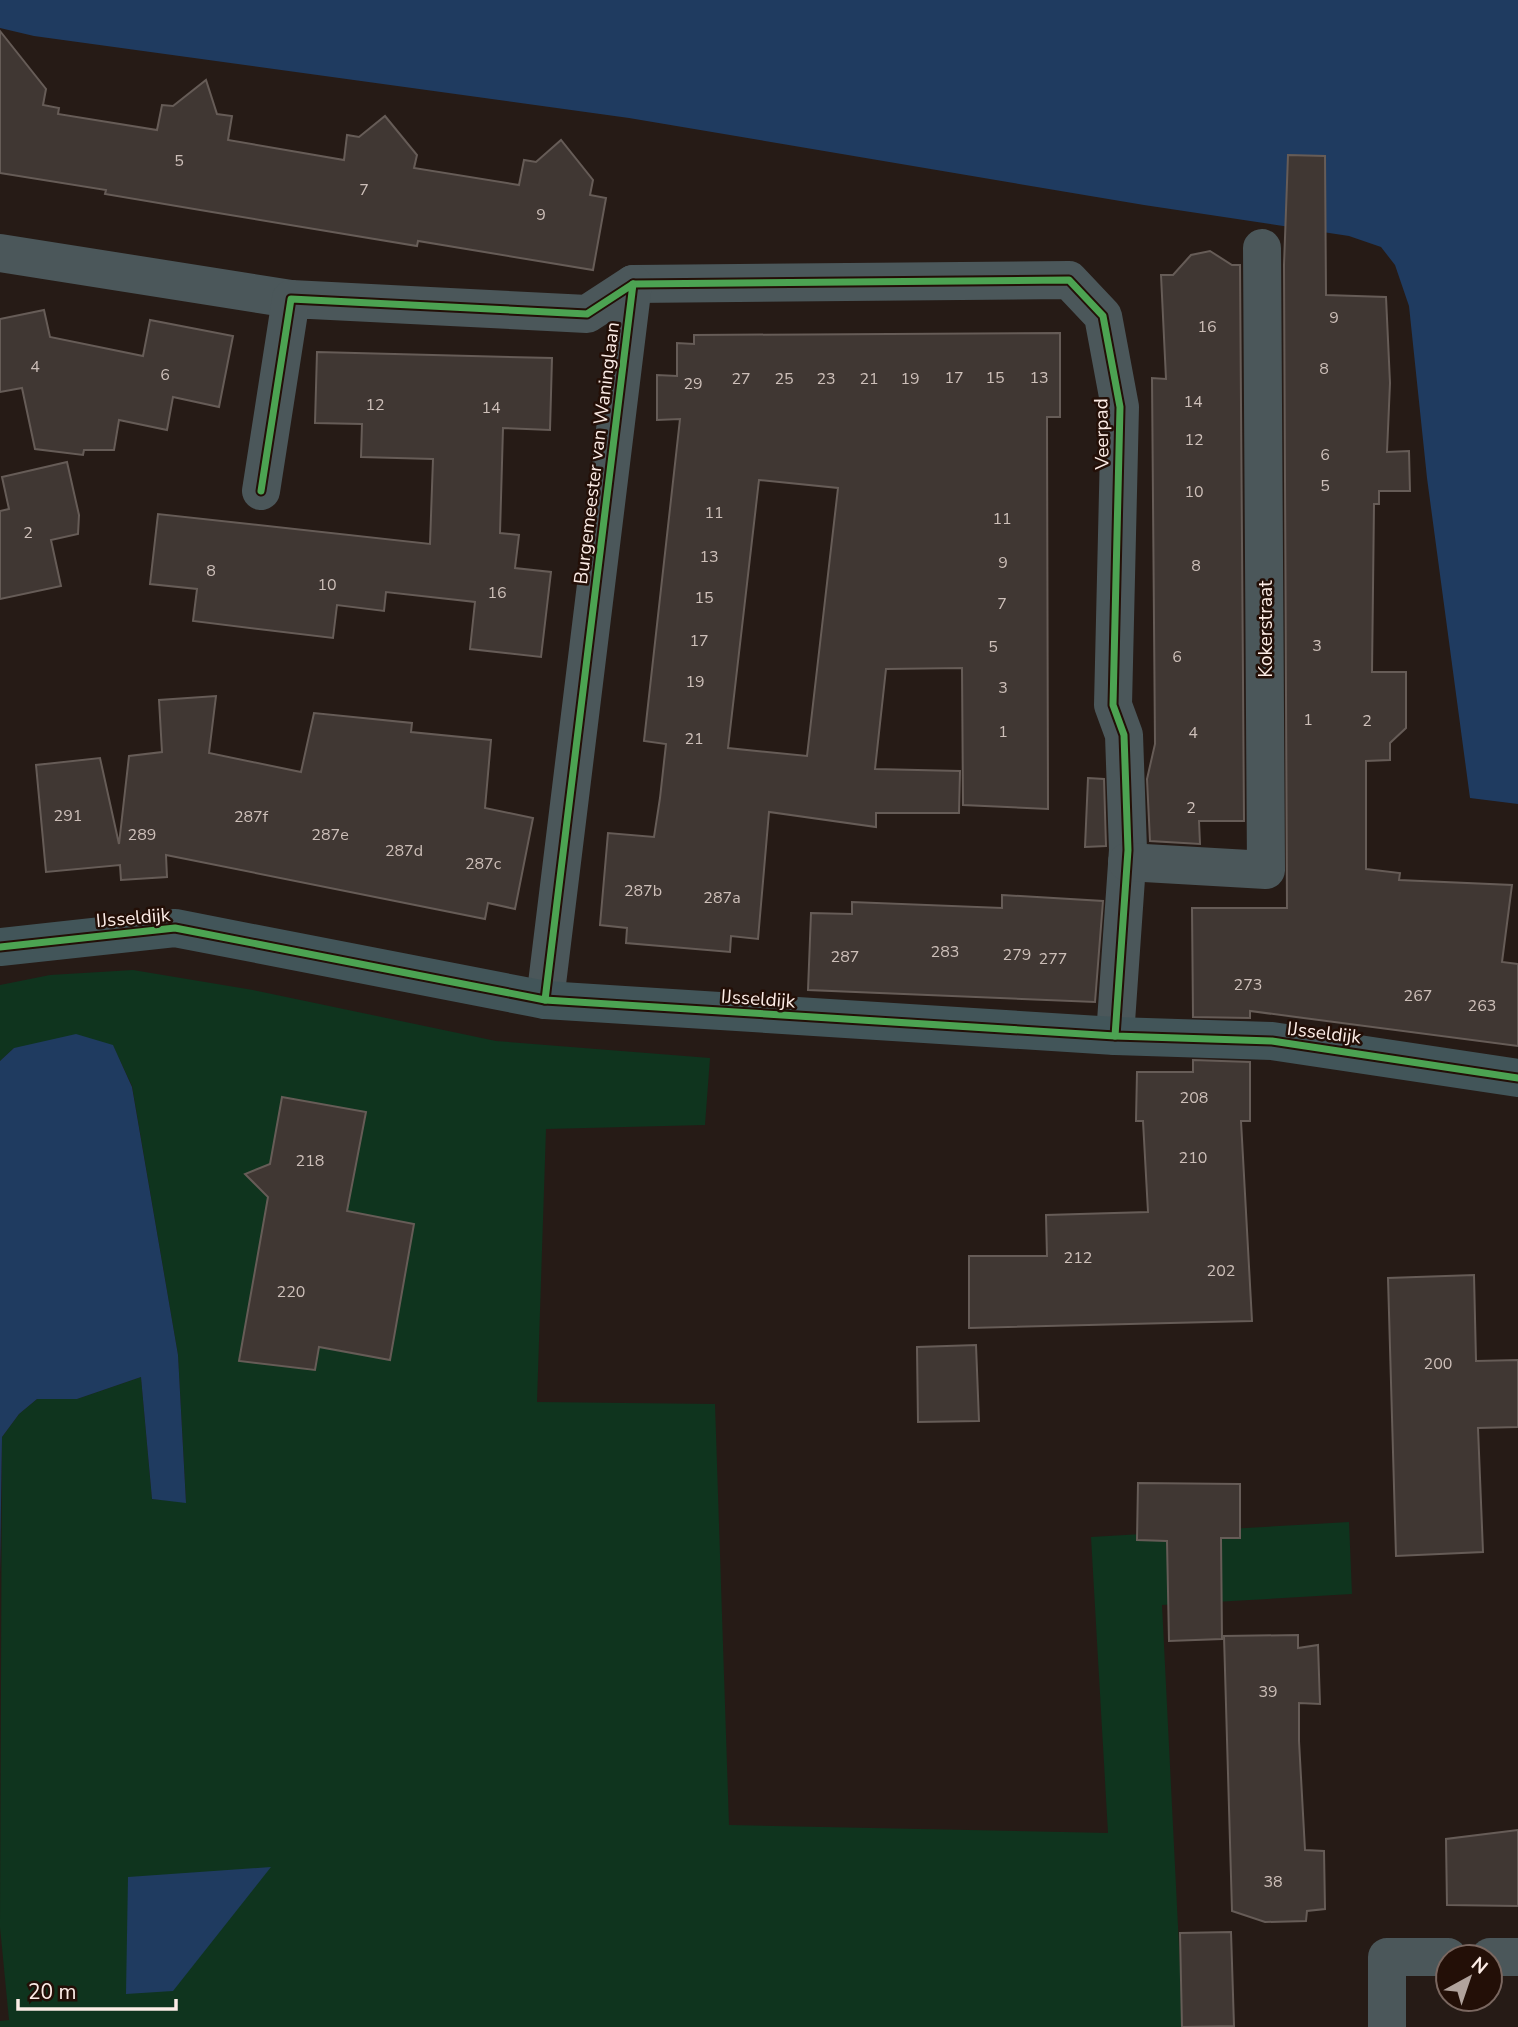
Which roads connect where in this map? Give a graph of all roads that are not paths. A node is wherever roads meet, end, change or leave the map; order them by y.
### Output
1 (1262, 248) dead end
2 (0, 253) edge
3 (632, 284) junction
4 (291, 299) junction
5 (261, 491) dead end
6 (1127, 862) junction
7 (0, 947) edge
8 (545, 1000) junction
9 (1115, 1037) junction
10 (1518, 1078) edge
11 (1434, 1957) edge
12 (1387, 2027) edge

1 - 6 street, Kokerstraat
2 - 4 street, Burgemeester van Waninglaan
3 - 4 street, Burgemeester van Waninglaan
3 - 6 street, Veerpad
3 - 8 street, Burgemeester van Waninglaan
4 - 5 street
6 - 9 street, Veerpad
7 - 8 street, IJsseldijk
8 - 9 street, IJsseldijk
9 - 10 street, IJsseldijk
11 - 12 street

